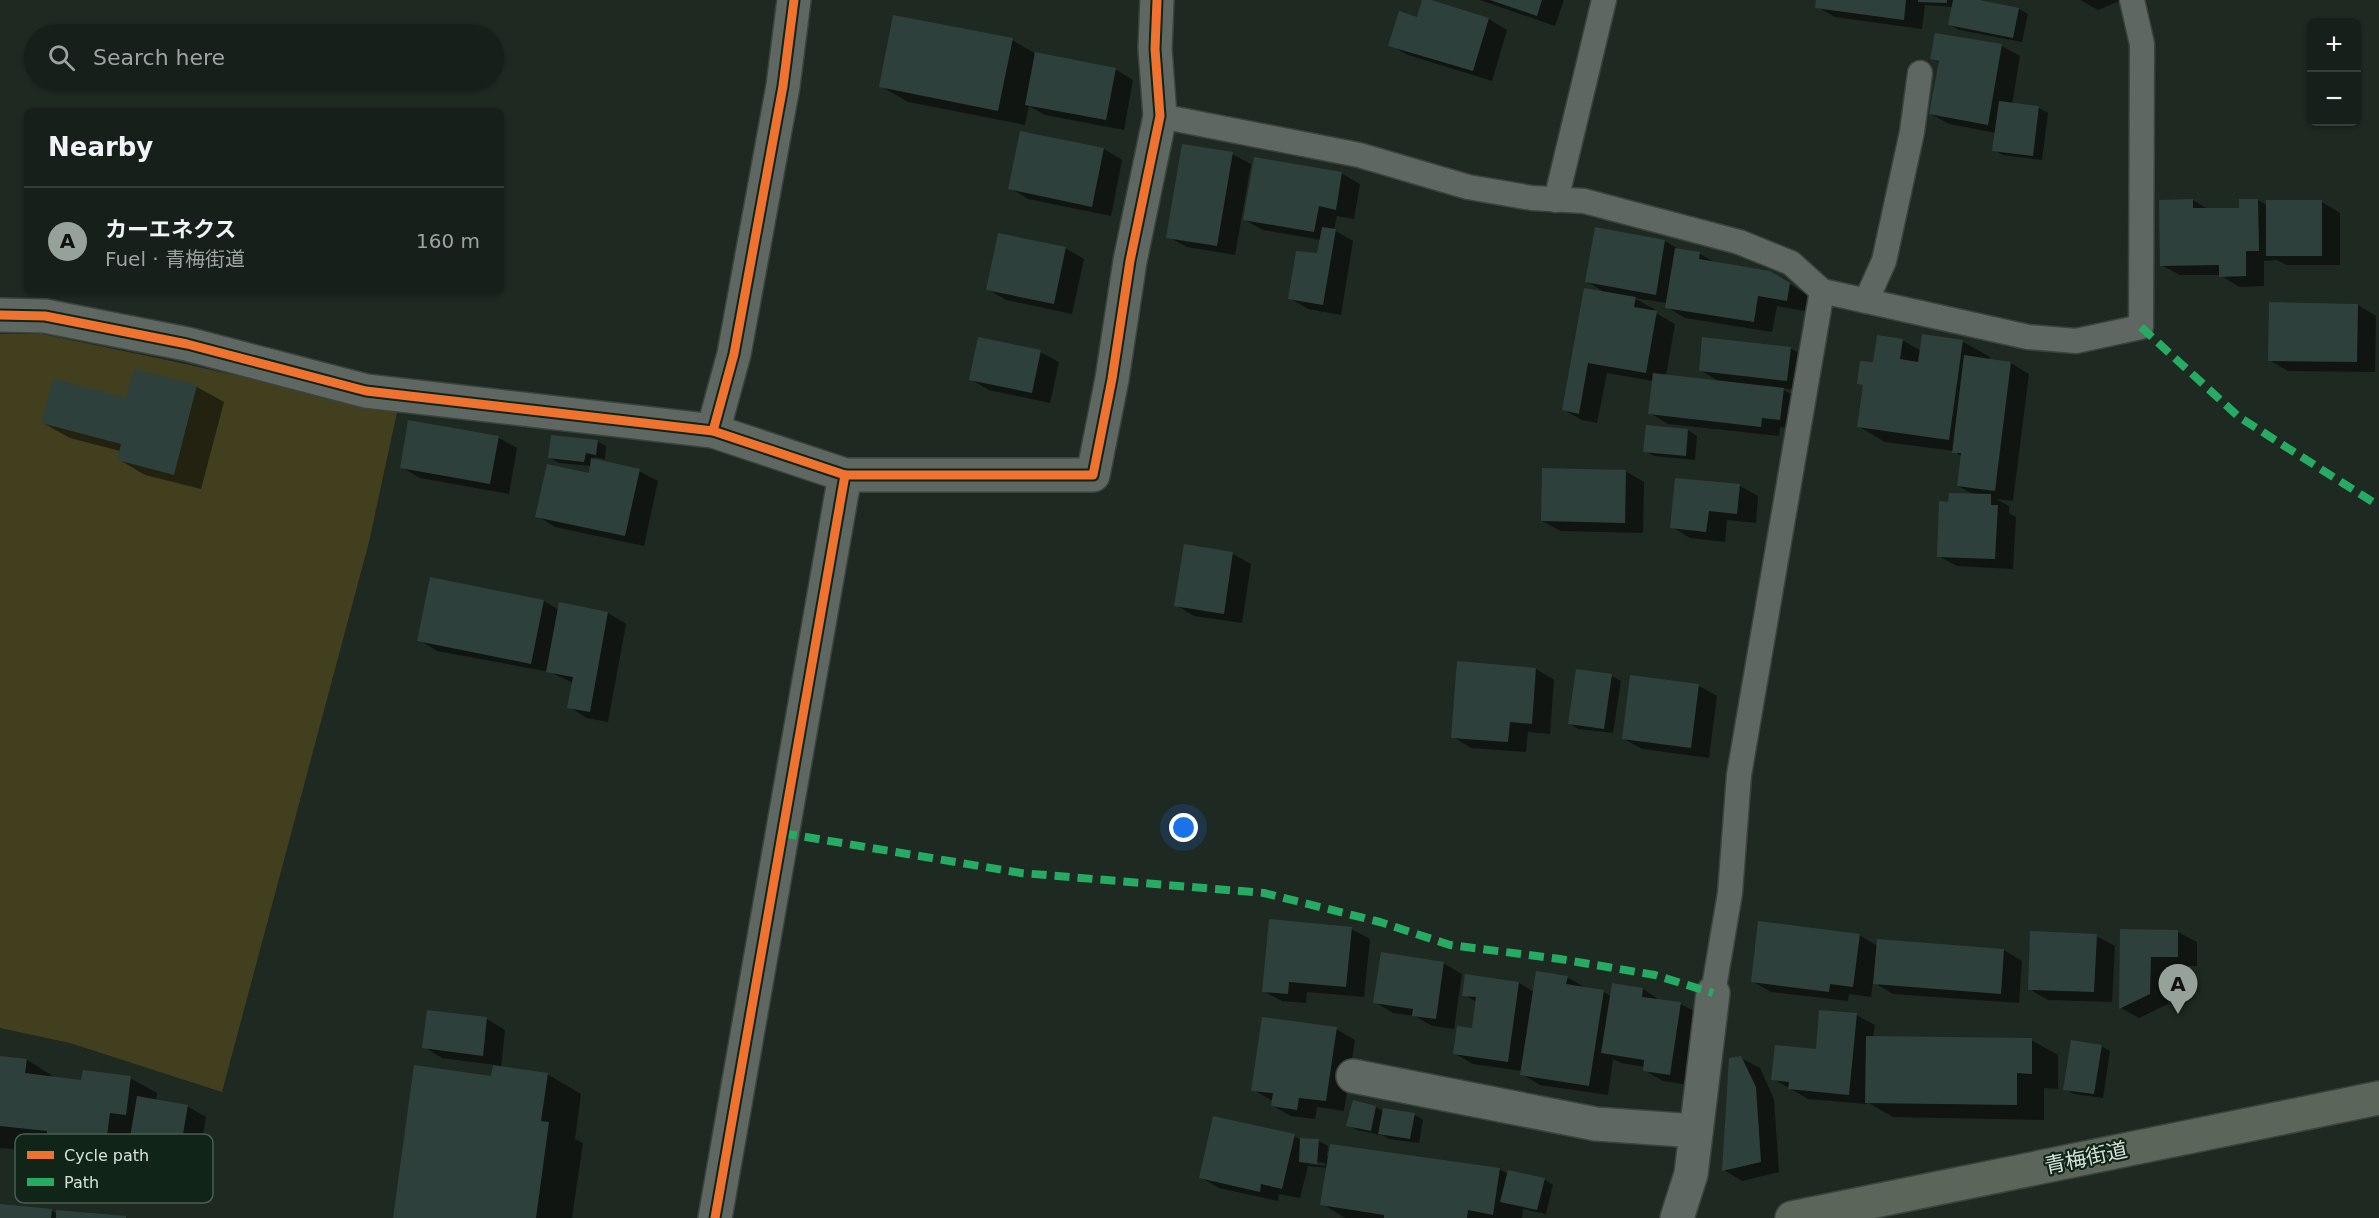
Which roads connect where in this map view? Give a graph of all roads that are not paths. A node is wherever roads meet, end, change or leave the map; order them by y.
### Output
1 (794, 0) edge
2 (1157, 0) edge
3 (1604, 0) edge
4 (2132, 0) edge
5 (1920, 74) dead end
6 (1160, 117) junction
7 (1556, 200) junction
8 (1822, 291) junction
9 (1866, 301) junction
10 (0, 315) edge
11 (713, 431) junction
12 (845, 475) junction
13 (1713, 993) joint
14 (1353, 1076) dead end
15 (2379, 1098) edge
16 (1696, 1131) junction
17 (715, 1218) edge
18 (1677, 1218) edge
19 (1792, 1218) edge

1 - 11 street
2 - 6 street
3 - 7 lane
4 - 9 lane
5 - 9 lane
6 - 7 lane
6 - 12 street
7 - 8 lane
8 - 9 lane
8 - 13 lane
10 - 11 street
11 - 12 street
12 - 17 street
13 - 16 street
14 - 16 street
15 - 19 main road, 青梅街道
16 - 18 street

